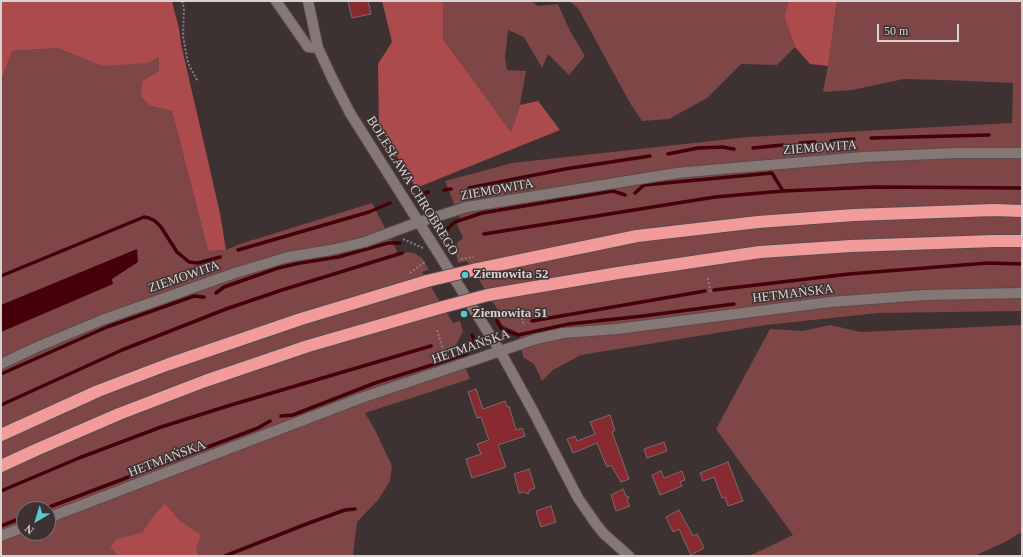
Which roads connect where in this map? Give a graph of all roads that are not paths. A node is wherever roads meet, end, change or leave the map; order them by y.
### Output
1 (276, 1) edge
2 (308, 1) edge
3 (318, 48) junction
4 (1022, 153) edge
5 (1022, 211) edge
6 (419, 222) junction
7 (1022, 241) edge
8 (1022, 293) edge
9 (500, 351) junction
10 (1, 364) edge
11 (1, 435) edge
12 (1, 466) edge
13 (56, 515) edge
14 (16, 530) edge
15 (1, 536) edge
16 (629, 556) edge

1 - 3 street
2 - 3 street, BOLESŁAWA CHROBREGO
3 - 6 street, BOLESŁAWA CHROBREGO
4 - 6 street, ZIEMOWITA
5 - 11 highway, bridge
6 - 9 street, BOLESŁAWA CHROBREGO
6 - 10 street, ZIEMOWITA
7 - 12 highway, bridge
8 - 9 street, HETMAŃSKA
9 - 13 street, HETMAŃSKA
9 - 16 street, BOLESŁAWA CHROBREGO
14 - 15 street

